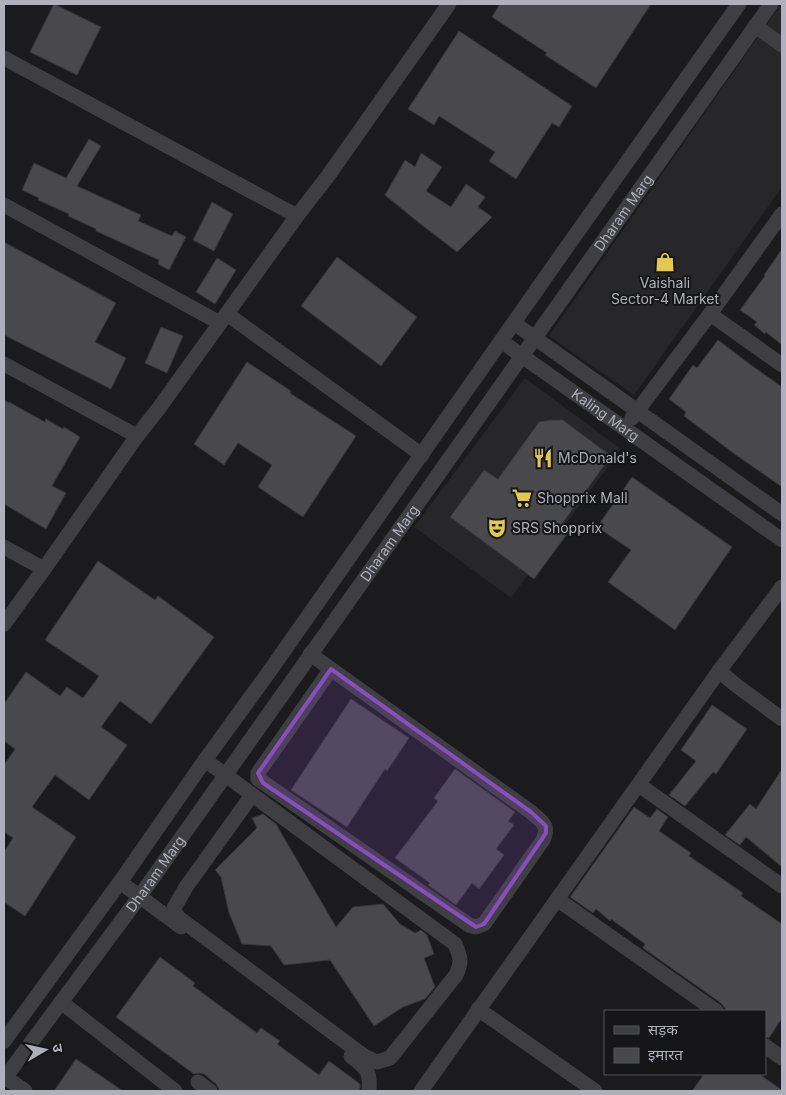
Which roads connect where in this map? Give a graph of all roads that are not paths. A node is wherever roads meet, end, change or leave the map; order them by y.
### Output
1 (449, 4) edge
2 (739, 4) edge
3 (771, 4) edge
4 (755, 26) junction
5 (782, 44) edge
6 (4, 58) edge
7 (4, 205) edge
8 (297, 216) junction
9 (782, 216) edge
10 (710, 314) junction
11 (223, 318) junction
12 (514, 323) junction
13 (534, 338) junction
14 (501, 341) junction
15 (522, 355) junction
16 (4, 364) edge
17 (782, 365) edge
18 (638, 411) junction
19 (625, 429) junction
20 (137, 436) junction
21 (422, 455) junction
22 (782, 514) edge
23 (782, 540) edge
24 (4, 547) edge
25 (44, 569) junction
26 (782, 587) edge
27 (4, 624) edge
28 (310, 654) junction
29 (331, 669) junction
30 (719, 671) junction
31 (270, 672) junction
32 (290, 684) junction
33 (782, 719) edge
34 (205, 760) junction
35 (225, 775) junction
36 (639, 786) junction
37 (252, 795) junction
38 (120, 882) junction
39 (782, 886) edge
40 (140, 896) junction
41 (557, 899) junction
42 (61, 1002) junction
43 (478, 1009) junction
44 (715, 1010) edge
45 (4, 1041) edge
46 (766, 1047) edge
47 (782, 1058) edge
48 (4, 1078) edge
49 (575, 1086) edge
50 (25, 1091) edge
51 (175, 1091) edge
52 (369, 1091) edge
53 (421, 1091) edge
54 (595, 1091) edge

1 - 8 street
2 - 12 street, Dharam Marg
3 - 4 street, Dharam Marg
4 - 5 street
4 - 13 street, Dharam Marg
6 - 8 street
7 - 11 street
8 - 11 street
9 - 10 street
10 - 17 street
10 - 18 street
11 - 20 street
11 - 21 street
12 - 13 street, Kaling Marg
12 - 14 street, Dharam Marg
13 - 15 street, Dharam Marg
13 - 18 street, Kaling Marg
14 - 15 street, Kaling Marg
14 - 21 street, Dharam Marg
15 - 19 street, Kaling Marg
15 - 28 street, Dharam Marg
16 - 20 street
18 - 19 street
18 - 22 street, Kaling Marg
19 - 23 street, Kaling Marg
20 - 25 street
21 - 31 street, Dharam Marg
24 - 25 street
25 - 27 street
26 - 30 street
28 - 29 street
28 - 32 street, Dharam Marg
29 - 29 street
30 - 33 street
30 - 36 street
31 - 32 street
31 - 34 street, Dharam Marg
32 - 35 street, Dharam Marg
34 - 35 street
34 - 38 street, Dharam Marg
35 - 37 street
35 - 40 street, Dharam Marg
36 - 39 street
36 - 41 street
37 - 37 street
38 - 40 street
38 - 45 street, Dharam Marg
40 - 42 street, Dharam Marg
40 - 52 street
41 - 43 street
41 - 44 street
42 - 48 street, Dharam Marg
42 - 51 street
43 - 49 street
43 - 53 street
46 - 47 street
48 - 50 street
49 - 54 street

